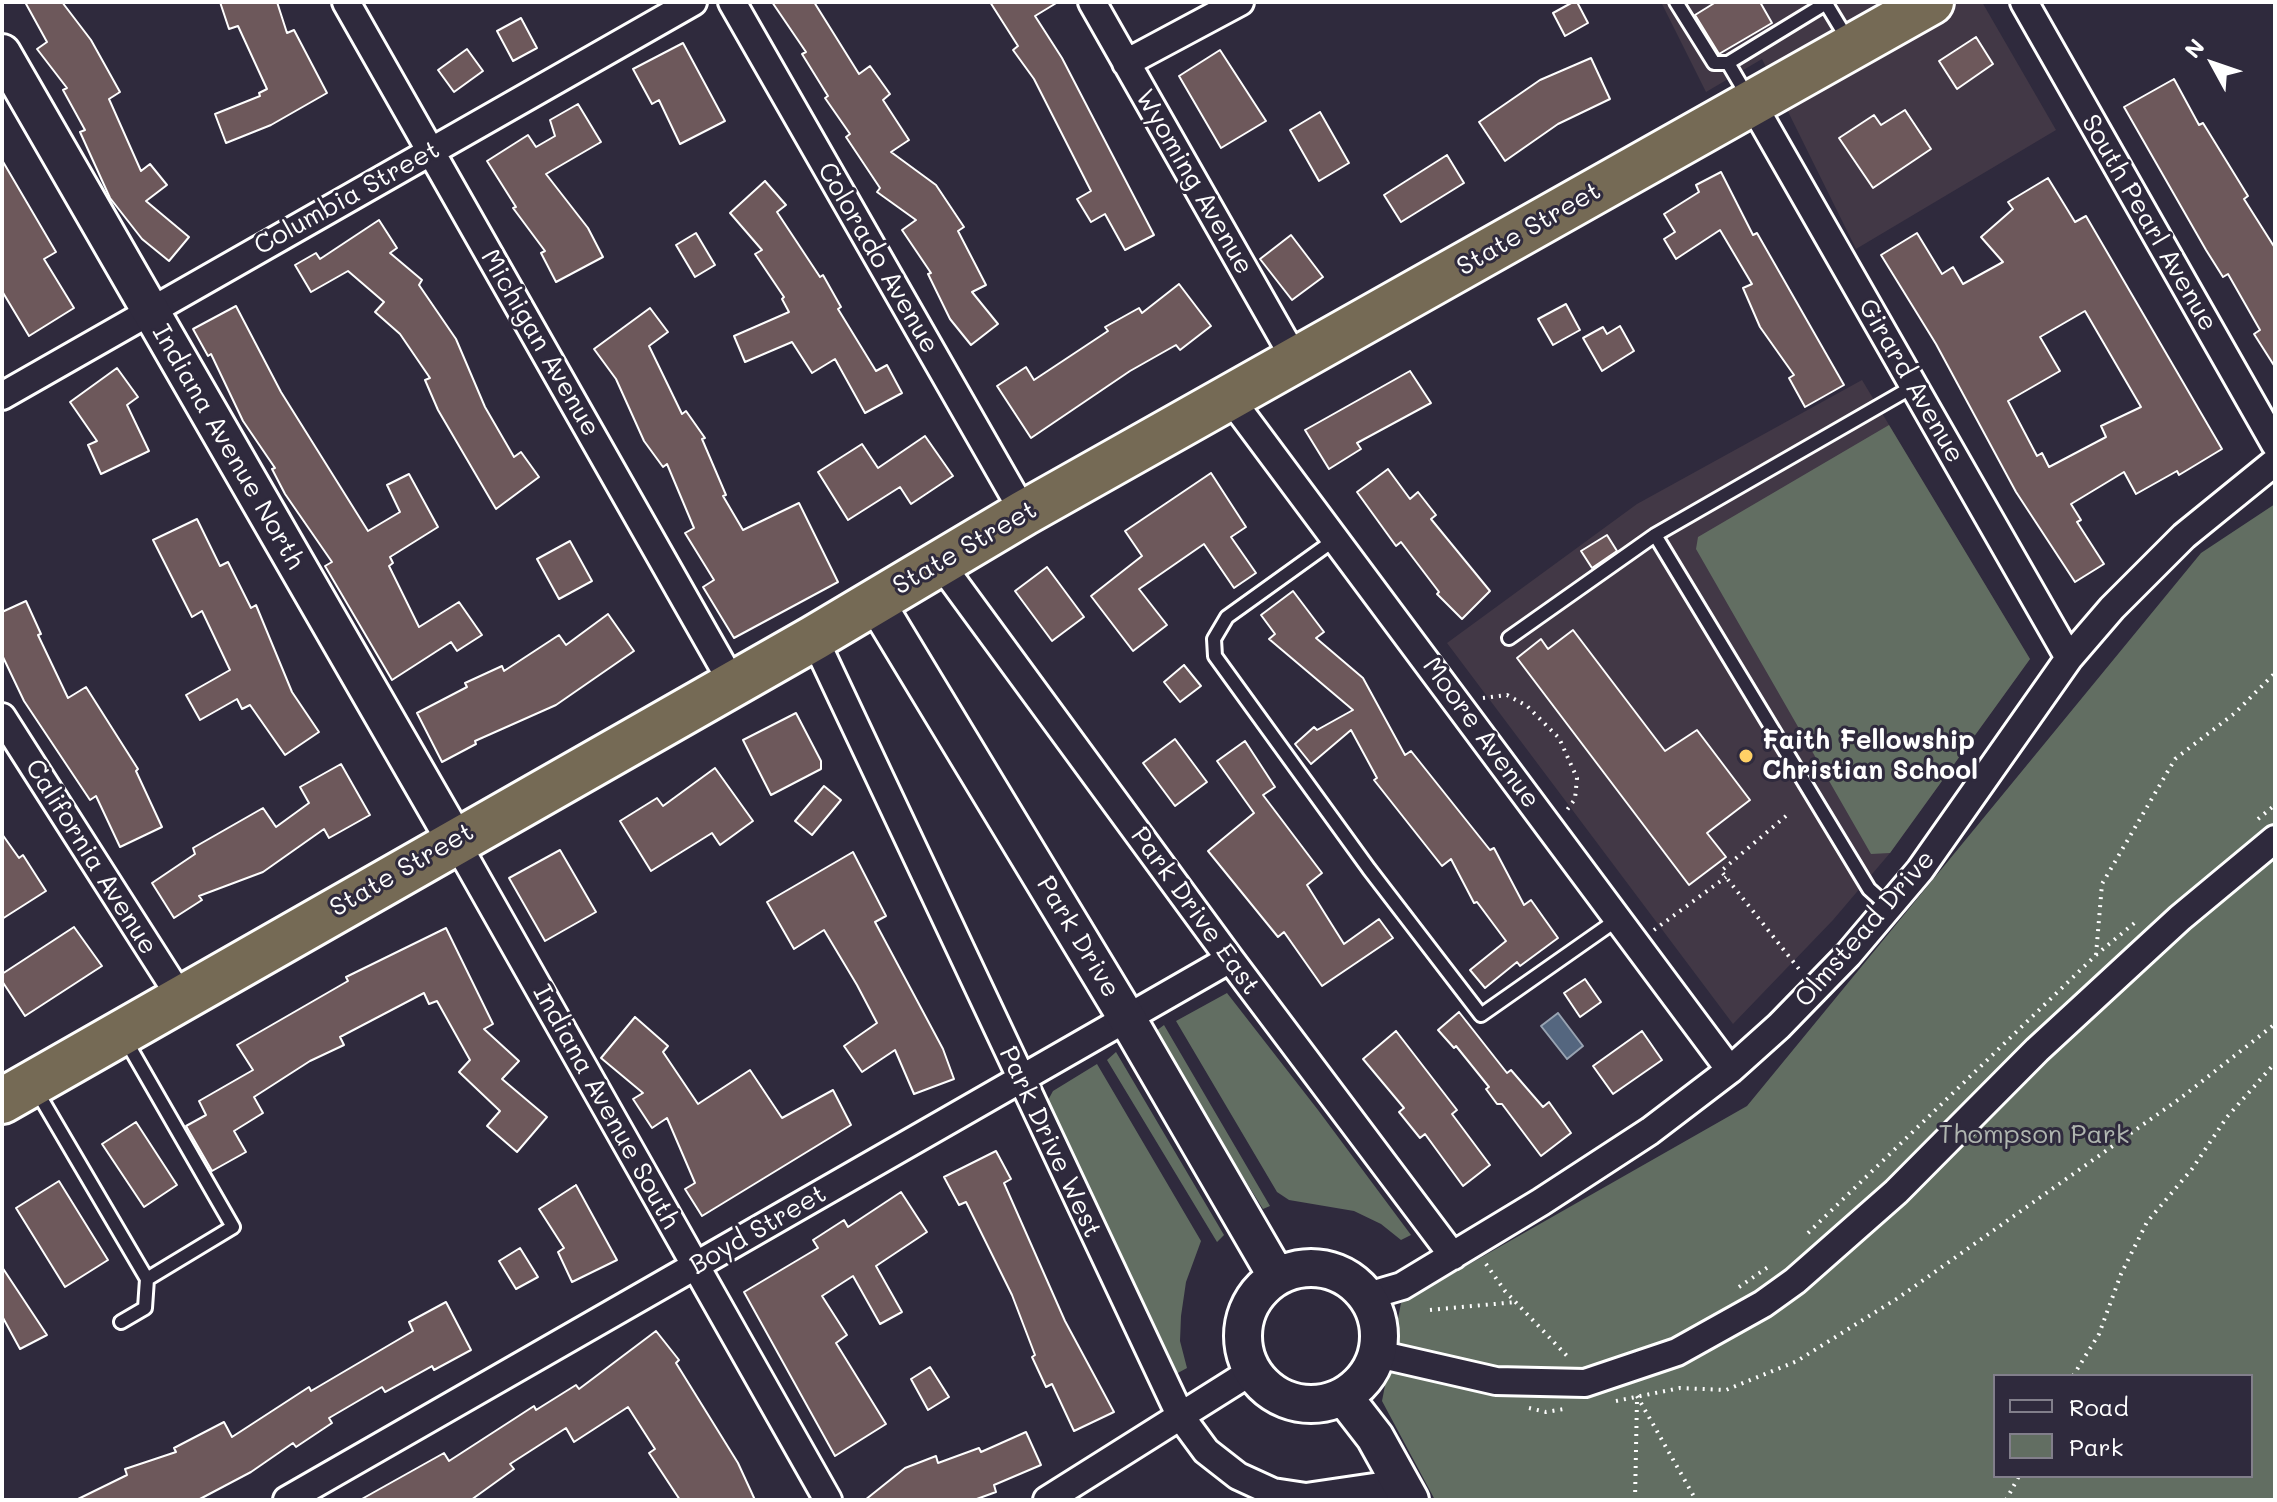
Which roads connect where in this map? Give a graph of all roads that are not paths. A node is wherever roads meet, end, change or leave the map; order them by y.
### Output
1 (346, 2) edge
2 (693, 2) edge
3 (732, 2) edge
4 (1092, 2) edge
5 (1240, 2) edge
6 (1676, 2) edge
7 (1826, 2) edge
8 (1931, 2) edge
9 (2024, 2) edge
10 (1852, 47) junction
11 (2, 53) edge
12 (1126, 63) junction
13 (1728, 63) junction
14 (1752, 103) junction
15 (431, 151) junction
16 (149, 310) junction
17 (1296, 361) junction
18 (1914, 386) junction
19 (2, 396) edge
20 (1230, 398) junction
21 (2275, 444) edge
22 (2275, 462) edge
23 (1024, 513) junction
24 (1655, 535) junction
25 (1337, 538) junction
26 (940, 563) junction
27 (875, 601) junction
28 (814, 638) junction
29 (1509, 638) dead end
30 (2069, 658) junction
31 (733, 684) junction
32 (2, 717) edge
33 (2275, 839) edge
34 (455, 840) junction
35 (1889, 907) junction
36 (1618, 919) junction
37 (1230, 959) junction
38 (181, 998) junction
39 (1128, 1020) junction
40 (122, 1033) junction
41 (1730, 1070) junction
42 (1020, 1080) junction
43 (17, 1092) edge
44 (1463, 1250) junction
45 (695, 1266) junction
46 (1277, 1277) junction
47 (147, 1279) junction
48 (1368, 1296) junction
49 (121, 1322) dead end
50 (1378, 1354) junction
51 (1252, 1371) junction
52 (1344, 1397) junction
53 (1181, 1417) junction
54 (1405, 1491) edge
55 (287, 1500) edge
56 (828, 1500) edge
57 (1047, 1500) edge

1 - 15 street, Michigan Avenue
2 - 15 street, Columbia Street
3 - 23 street, Colorado Avenue
4 - 12 street, Wyoming Avenue
5 - 12 street
6 - 13 lane
7 - 10 lane
7 - 13 lane
8 - 10 highway, State Street
9 - 21 street, South Pearl Avenue
10 - 14 highway, State Street
11 - 16 street, Indiana Avenue North
12 - 17 street, Wyoming Avenue
13 - 14 lane
14 - 17 highway, State Street
14 - 18 street, Girard Avenue
15 - 16 street, Columbia Street
15 - 31 street, Michigan Avenue
16 - 19 street, Columbia Street
16 - 34 street, Indiana Avenue North
17 - 20 highway, State Street
18 - 24 lane
18 - 30 street, Girard Avenue
20 - 23 highway, State Street
20 - 25 street, Moore Avenue
22 - 30 street, Olmstead Drive
23 - 26 highway, State Street
24 - 29 lane
24 - 35 lane
25 - 36 street, Moore Avenue
25 - 36 lane
26 - 27 highway, State Street
26 - 37 street, Park Drive East
27 - 28 highway, State Street
27 - 39 street, Park Drive
28 - 31 highway, State Street
28 - 42 street, Park Drive West
30 - 35 street, Olmstead Drive
31 - 34 highway, State Street
32 - 38 street, California Avenue
33 - 50 street
34 - 38 highway, State Street
34 - 45 street, Indiana Avenue South
35 - 41 street, Olmstead Drive
36 - 41 street, Moore Avenue
37 - 39 street, Boyd Street
37 - 44 street, Park Drive East
38 - 40 highway, State Street
39 - 42 street, Boyd Street
39 - 46 street, Park Drive
40 - 43 highway, State Street
40 - 47 lane
41 - 44 street, Olmstead Drive
42 - 45 street, Boyd Street
42 - 53 street, Park Drive West
43 - 47 lane
44 - 48 street, Olmstead Drive
45 - 55 street, Boyd Street
45 - 56 street, Indiana Avenue South
46 - 48 street
46 - 51 street
47 - 49 lane
48 - 50 street
50 - 52 street
51 - 52 street
51 - 53 street
52 - 54 street
53 - 54 street, Park Drive West
53 - 57 street

